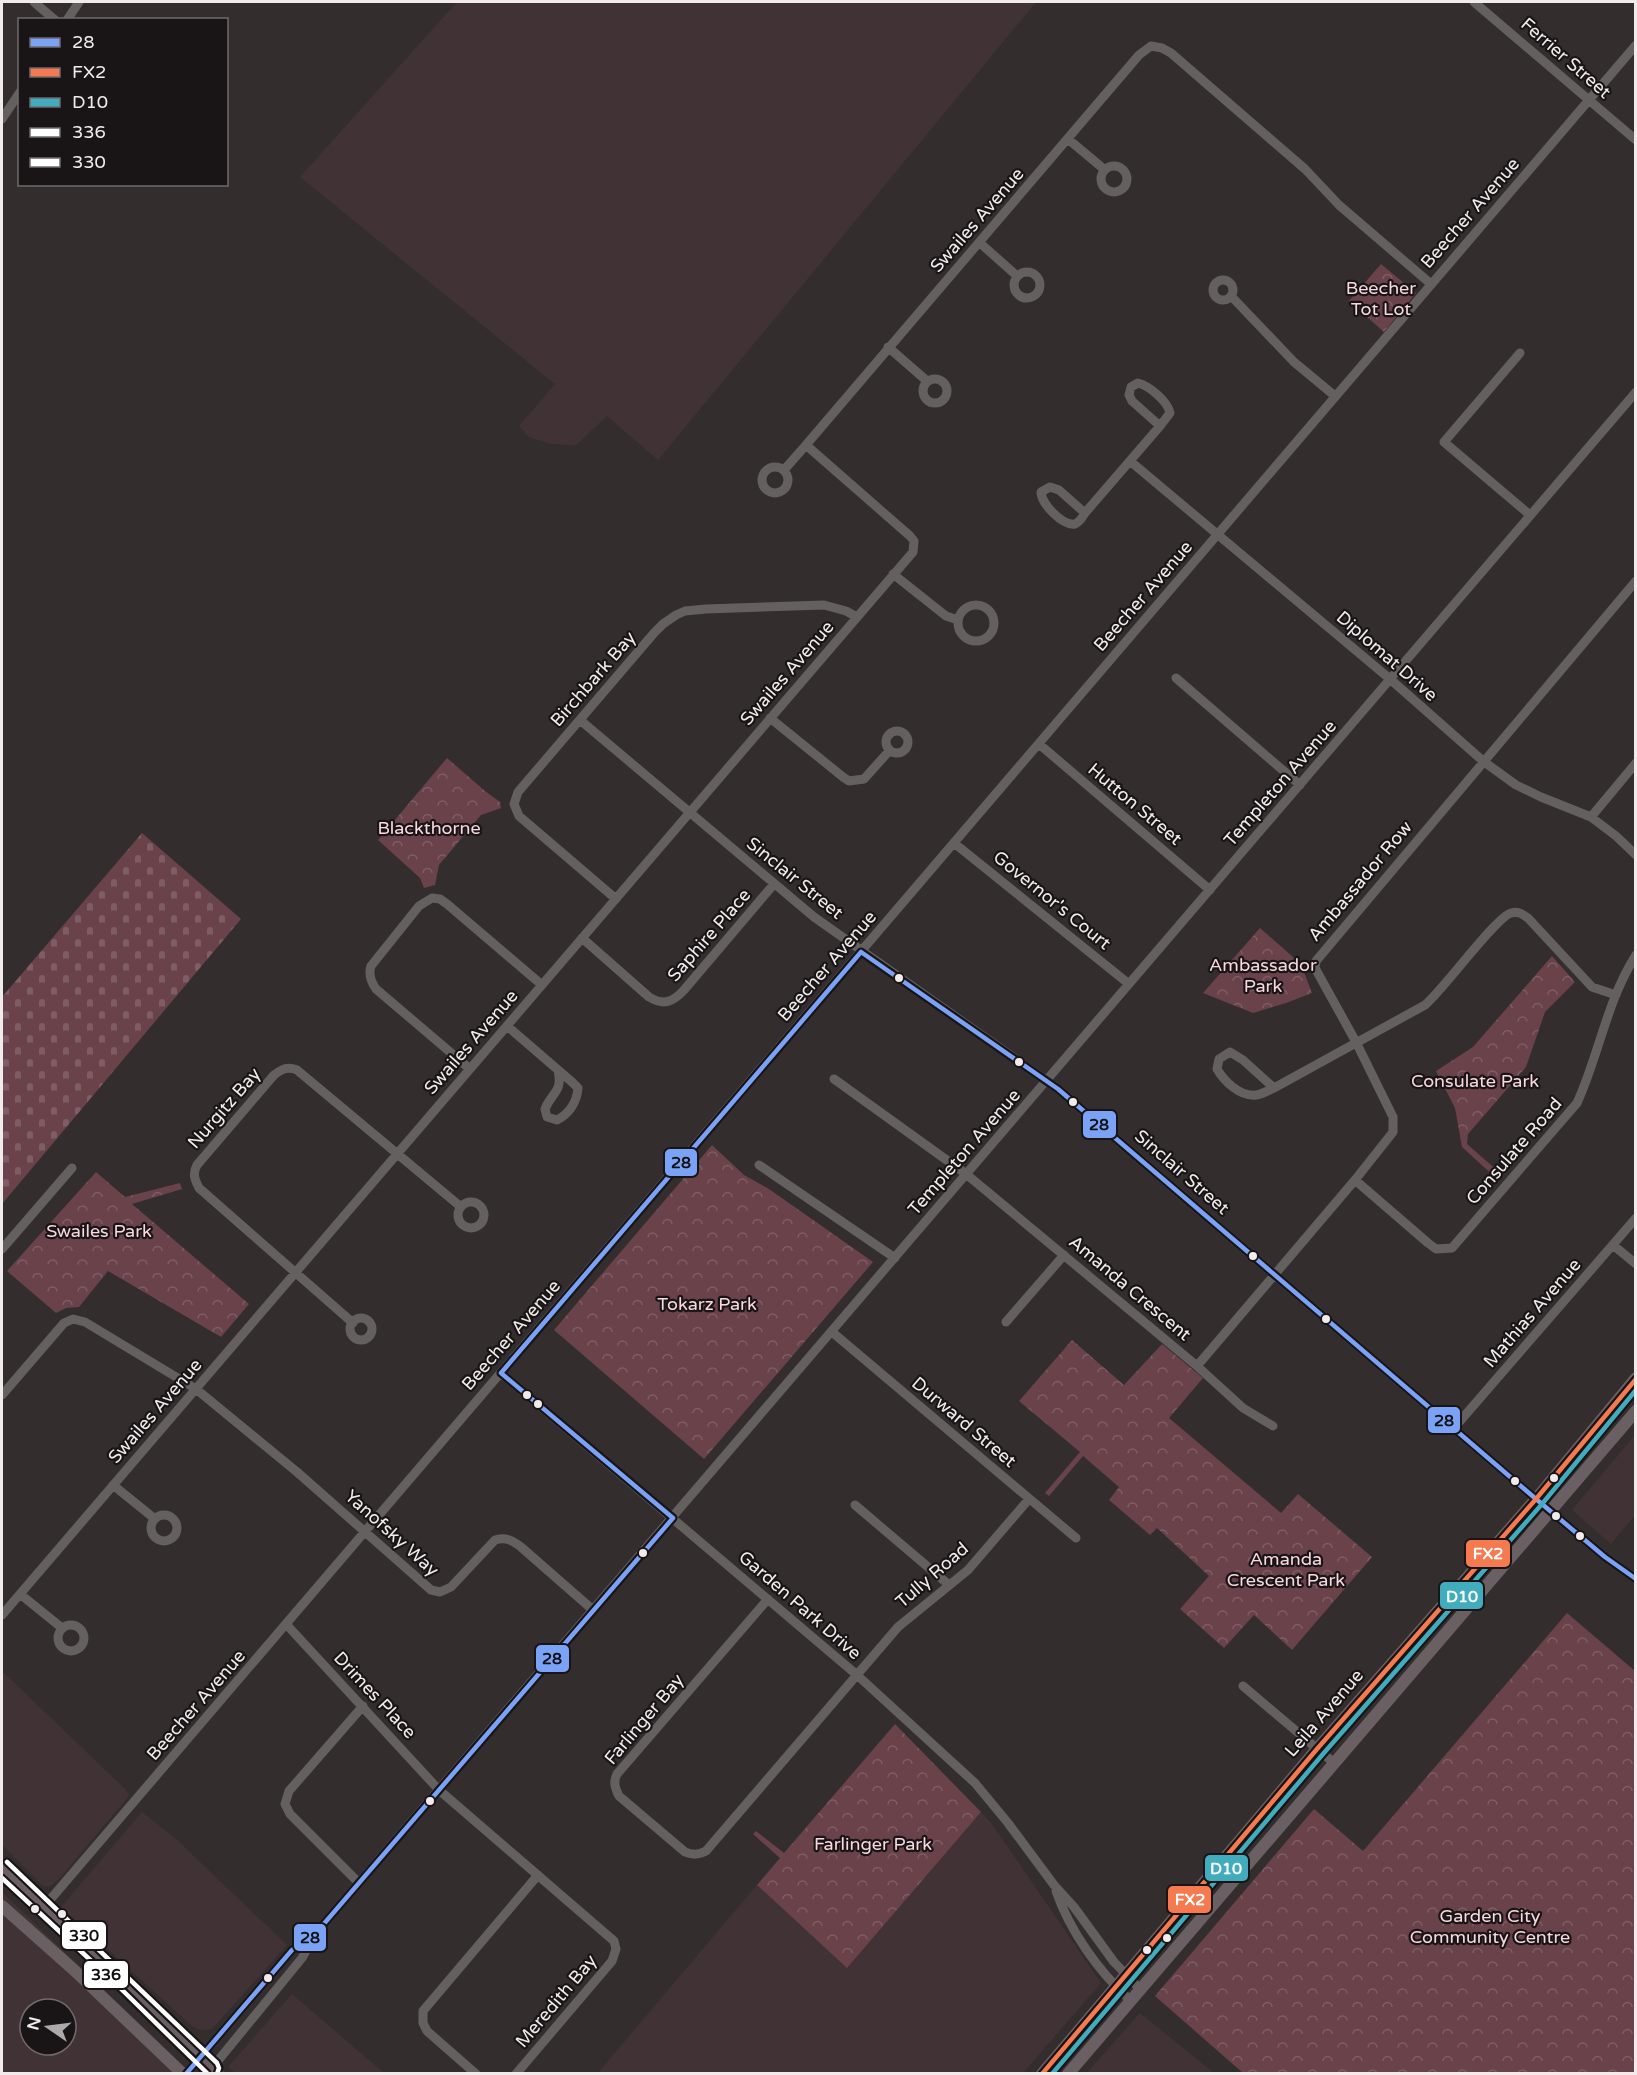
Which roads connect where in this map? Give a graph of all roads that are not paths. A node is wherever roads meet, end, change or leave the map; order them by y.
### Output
1 (34, 2) edge
2 (79, 2) edge
3 (1474, 2) edge
4 (53, 18) edge
5 (68, 18) edge
6 (1635, 45) edge
7 (18, 95) edge
8 (1588, 100) junction
9 (2, 119) edge
10 (1068, 139) junction
11 (1635, 140) edge
12 (1105, 170) dead end
13 (980, 243) junction
14 (1017, 276) dead end
15 (1431, 284) junction
16 (1231, 296) dead end
17 (888, 347) junction
18 (1520, 353) dead end
19 (927, 381) dead end
20 (1635, 392) edge
21 (1335, 396) junction
22 (1160, 426) junction
23 (806, 445) junction
24 (1130, 461) junction
25 (784, 471) dead end
26 (1085, 513) junction
27 (1530, 515) junction
28 (1218, 534) junction
29 (893, 574) junction
30 (1635, 581) edge
31 (856, 617) junction
32 (958, 620) junction
33 (1176, 678) dead end
34 (1390, 679) junction
35 (770, 718) junction
36 (580, 720) junction
37 (1039, 744) junction
38 (890, 750) dead end
39 (1483, 761) junction
40 (1635, 763) edge
41 (1300, 785) junction
42 (690, 812) junction
43 (1591, 817) junction
44 (954, 843) junction
45 (1635, 855) edge
46 (774, 884) junction
47 (1210, 890) junction
48 (616, 899) junction
49 (582, 938) junction
50 (861, 952) junction
51 (1635, 955) edge
52 (1129, 984) junction
53 (542, 985) junction
54 (1616, 995) junction
55 (507, 1026) junction
56 (1356, 1042) junction
57 (470, 1069) junction
58 (558, 1070) junction
59 (834, 1079) dead end
60 (1047, 1080) junction
61 (1274, 1088) junction
62 (397, 1154) junction
63 (759, 1165) dead end
64 (72, 1168) dead end
65 (966, 1174) junction
66 (1355, 1180) junction
67 (461, 1207) dead end
68 (1635, 1218) edge
69 (1612, 1245) junction
70 (2, 1249) edge
71 (1064, 1255) junction
72 (895, 1258) junction
73 (1635, 1264) edge
74 (296, 1272) junction
75 (1275, 1274) junction
76 (1006, 1322) dead end
77 (353, 1323) dead end
78 (832, 1332) junction
79 (1197, 1366) junction
80 (501, 1372) junction
81 (1635, 1378) edge
82 (196, 1389) junction
83 (2, 1395) edge
84 (1635, 1411) edge
85 (1273, 1426) dead end
86 (1454, 1428) junction
87 (113, 1485) junction
88 (1029, 1499) junction
89 (1536, 1499) junction
90 (855, 1505) dead end
91 (1550, 1510) junction
92 (673, 1518) junction
93 (155, 1519) dead end
94 (366, 1531) junction
95 (1076, 1538) dead end
96 (1635, 1579) edge
97 (948, 1584) junction
98 (20, 1594) junction
99 (2, 1597) edge
100 (768, 1599) junction
101 (10, 1605) junction
102 (593, 1610) junction
103 (2, 1615) edge
104 (286, 1624) junction
105 (62, 1628) dead end
106 (857, 1675) junction
107 (1243, 1686) dead end
108 (363, 1706) junction
109 (1317, 1749) junction
110 (1334, 1763) junction
111 (439, 1790) junction
112 (3, 1871) edge
113 (538, 1875) junction
114 (359, 1883) junction
115 (1054, 1885) junction
116 (2, 1905) edge
117 (44, 1908) junction
118 (316, 1933) junction
119 (1126, 1976) junction
120 (1116, 1987) junction
121 (1140, 1989) junction
122 (1130, 2000) junction
123 (199, 2056) junction
124 (212, 2072) edge
125 (184, 2073) edge
126 (476, 2073) edge
127 (516, 2073) edge
128 (1042, 2073) edge
129 (1068, 2073) edge

1 - 4 street
2 - 5 street
3 - 8 street, Ferrier Street
6 - 8 street, Beecher Avenue
7 - 9 street
8 - 11 street, Ferrier Street
8 - 15 street, Beecher Avenue
10 - 12 street
10 - 13 street, Swailes Avenue
10 - 15 street, Swailes Avenue
13 - 14 street
13 - 17 street, Swailes Avenue
15 - 21 street, Beecher Avenue
16 - 21 street
17 - 19 street
17 - 23 street, Swailes Avenue
18 - 27 street
20 - 27 street, Templeton Avenue
21 - 28 street, Beecher Avenue
22 - 22 street
22 - 24 street
23 - 25 street
23 - 29 street, Swailes Avenue
24 - 26 street
24 - 28 street, Diplomat Drive
26 - 26 street
27 - 34 street, Templeton Avenue
28 - 34 street, Diplomat Drive
28 - 37 street, Beecher Avenue
29 - 31 street, Swailes Avenue
29 - 32 street
30 - 39 street, Ambassador Row
31 - 35 street, Swailes Avenue
31 - 36 street, Birchbark Bay
32 - 32 street
33 - 41 street
34 - 39 street, Diplomat Drive
34 - 41 street, Templeton Avenue
35 - 38 street
35 - 42 street, Swailes Avenue
36 - 42 street, Sinclair Street
36 - 48 street, Birchbark Bay
37 - 44 street, Beecher Avenue
37 - 47 street, Hutton Street
39 - 43 street, Diplomat Drive
39 - 56 street, Ambassador Row
40 - 43 street
41 - 47 street, Templeton Avenue
42 - 46 street, Sinclair Street
42 - 48 street, Swailes Avenue
43 - 45 street, Diplomat Drive
44 - 50 street, Beecher Avenue
44 - 52 street, Governor's Court
46 - 49 street, Saphire Place
46 - 50 street, Sinclair Street
47 - 52 street, Templeton Avenue
48 - 49 street, Swailes Avenue
49 - 53 street, Swailes Avenue
50 - 60 street, Sinclair Street
50 - 80 street, Beecher Avenue
51 - 54 street, Consulate Road
52 - 60 street, Templeton Avenue
53 - 55 street, Swailes Avenue
53 - 57 street
54 - 56 street
54 - 66 street, Consulate Road
55 - 57 street, Swailes Avenue
55 - 58 street
56 - 61 street
56 - 66 street, Ambassador Row
57 - 62 street, Swailes Avenue
58 - 58 street
59 - 65 street, Amanda Crescent
60 - 65 street, Templeton Avenue
60 - 75 street, Sinclair Street
61 - 61 street
62 - 67 street
62 - 74 street, Swailes Avenue
62 - 74 street, Nurgitz Bay
63 - 72 street
64 - 70 street
65 - 71 street, Amanda Crescent
65 - 72 street, Templeton Avenue
66 - 75 street, Ambassador Row
68 - 69 street, Mathias Avenue
69 - 73 street
69 - 86 street, Mathias Avenue
71 - 76 street
71 - 79 street, Amanda Crescent
72 - 78 street, Templeton Avenue
74 - 77 street
74 - 82 street, Swailes Avenue
75 - 79 street, Ambassador Row
75 - 86 street, Sinclair Street
78 - 88 street, Durward Street
78 - 92 street, Templeton Avenue
79 - 85 street, Amanda Crescent
80 - 92 street, Garden Park Drive
80 - 94 street, Beecher Avenue
81 - 89 main road, Leila Avenue
82 - 83 street, Yanofsky Way
82 - 87 street, Swailes Avenue
82 - 94 street, Yanofsky Way
84 - 91 main road
86 - 89 street, Sinclair Street
87 - 93 street
87 - 98 street, Swailes Avenue
88 - 95 street, Durward Street
88 - 97 street, Tully Road
89 - 91 street, Sinclair Street
89 - 109 main road, Leila Avenue
90 - 97 street
91 - 96 street, Sinclair Street
91 - 110 main road
92 - 100 street, Garden Park Drive
92 - 102 street, Templeton Avenue
94 - 102 street, Yanofsky Way
94 - 104 street, Beecher Avenue
97 - 106 street, Tully Road
98 - 101 street, Swailes Avenue
98 - 105 street
99 - 101 street
100 - 106 street, Garden Park Drive
100 - 106 street, Farlinger Bay
101 - 103 street, Swailes Avenue
102 - 111 street, Templeton Avenue
104 - 108 street, Drimes Place
104 - 117 street, Beecher Avenue
106 - 115 street, Garden Park Drive
107 - 109 street
108 - 111 street, Drimes Place
108 - 114 street
109 - 110 street
109 - 119 main road, Leila Avenue
110 - 121 main road
111 - 113 street, Meredith Bay
111 - 114 street, Templeton Avenue
112 - 117 main road
113 - 126 street
113 - 127 street, Meredith Bay
114 - 118 street, Templeton Avenue
115 - 119 street, Garden Park Drive
115 - 120 street, Garden Park Drive
116 - 125 main road
117 - 123 main road
118 - 123 street, Templeton Avenue
118 - 124 street, Templeton Avenue
119 - 120 main road, Leila Avenue
119 - 121 street, Garden Park Drive
120 - 122 street, Garden Park Drive
120 - 128 main road, Leila Avenue
121 - 122 main road
122 - 129 main road
123 - 124 main road
123 - 125 street, Templeton Avenue

